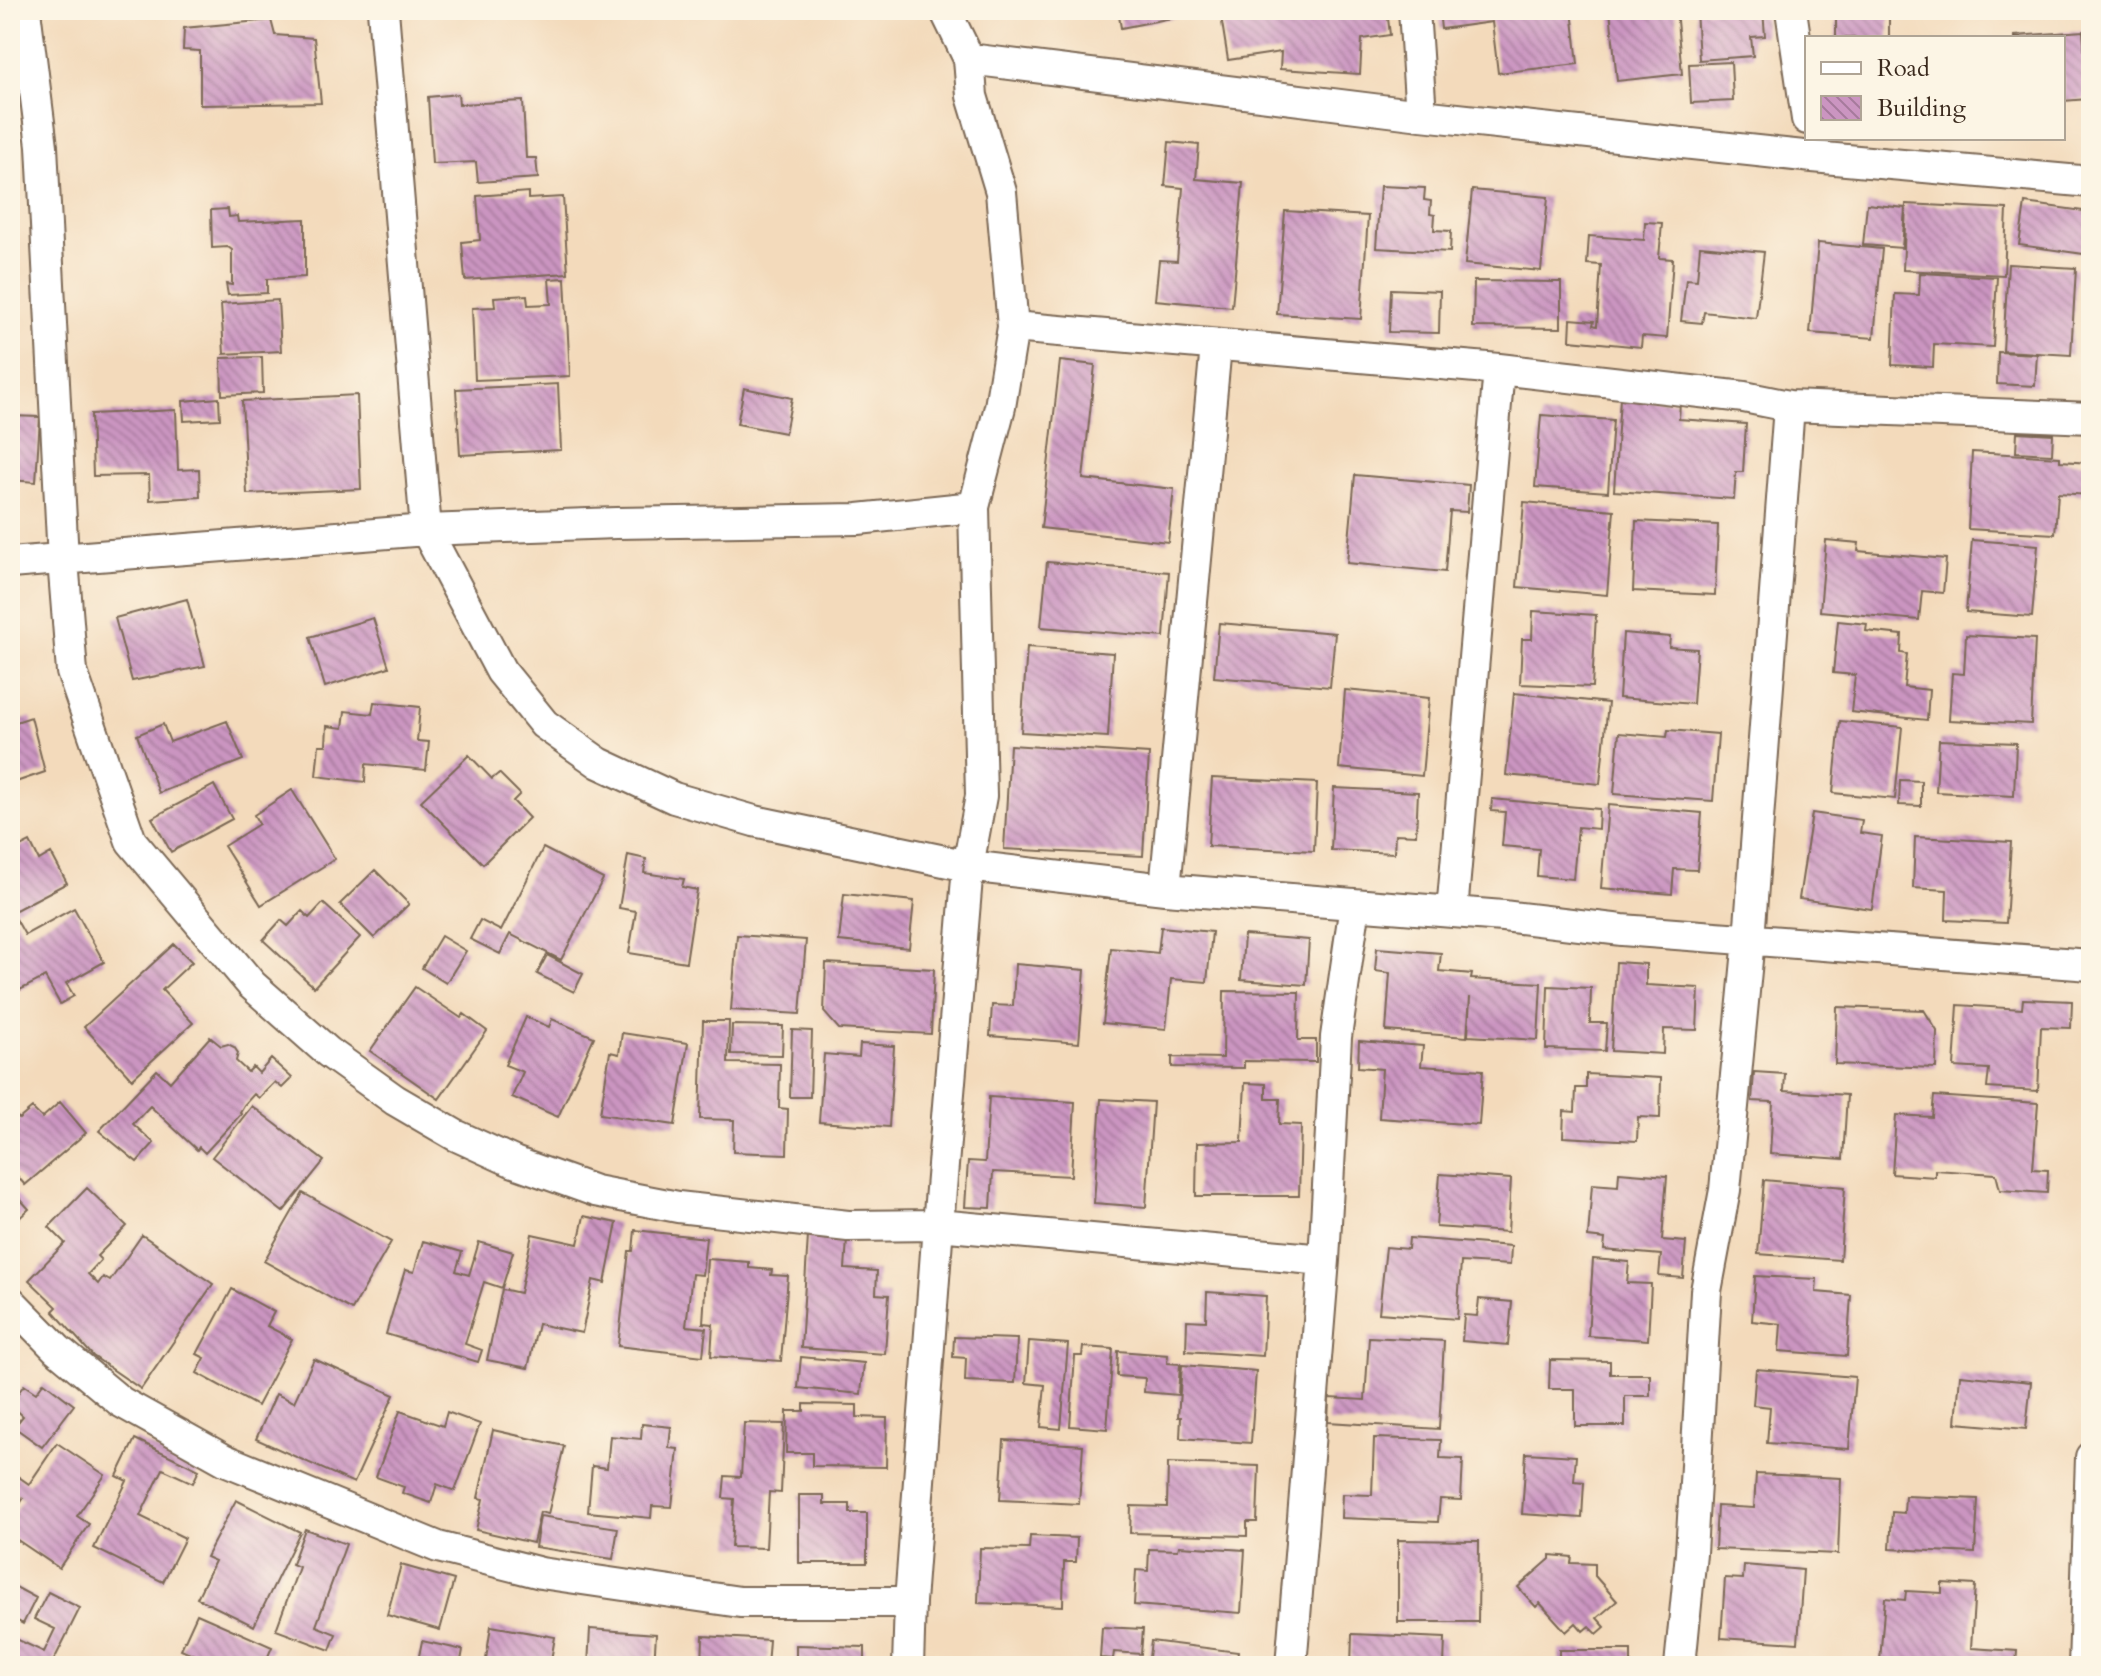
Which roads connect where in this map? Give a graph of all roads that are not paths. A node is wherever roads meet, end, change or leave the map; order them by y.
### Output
1 (25, 10) edge
2 (383, 10) edge
3 (945, 10) edge
4 (1414, 10) edge
5 (1791, 10) edge
6 (969, 59) junction
7 (1805, 105) edge
8 (1421, 115) junction
9 (1811, 148) edge
10 (2091, 182) edge
11 (1013, 327) junction
12 (1216, 346) junction
13 (1499, 369) junction
14 (1789, 406) junction
15 (2091, 418) edge
16 (974, 507) junction
17 (426, 530) junction
18 (63, 560) junction
19 (10, 563) edge
20 (968, 866) junction
21 (1165, 889) junction
22 (1355, 905) junction
23 (1452, 912) junction
24 (1749, 939) junction
25 (2091, 965) edge
26 (938, 1225) junction
27 (1324, 1260) junction
28 (10, 1301) edge
29 (2091, 1457) edge
30 (910, 1602) junction
31 (908, 1666) edge
32 (1291, 1666) edge
33 (1680, 1666) edge
34 (2084, 1666) edge

1 - 18 street
2 - 17 street
3 - 6 street
4 - 8 street
5 - 7 street
6 - 8 street
6 - 11 street
8 - 9 street
9 - 10 street
11 - 12 street
11 - 16 street
12 - 13 street
12 - 21 street
13 - 14 street
13 - 23 street
14 - 15 street
14 - 24 street
16 - 17 street
16 - 20 street
17 - 18 street
17 - 20 street
18 - 19 street
18 - 26 street
20 - 21 street
20 - 26 street
21 - 22 street
22 - 23 street
22 - 27 street
23 - 24 street
24 - 25 street
24 - 33 street
26 - 27 street
26 - 30 street
27 - 32 street
28 - 30 street
29 - 34 street
30 - 31 street

